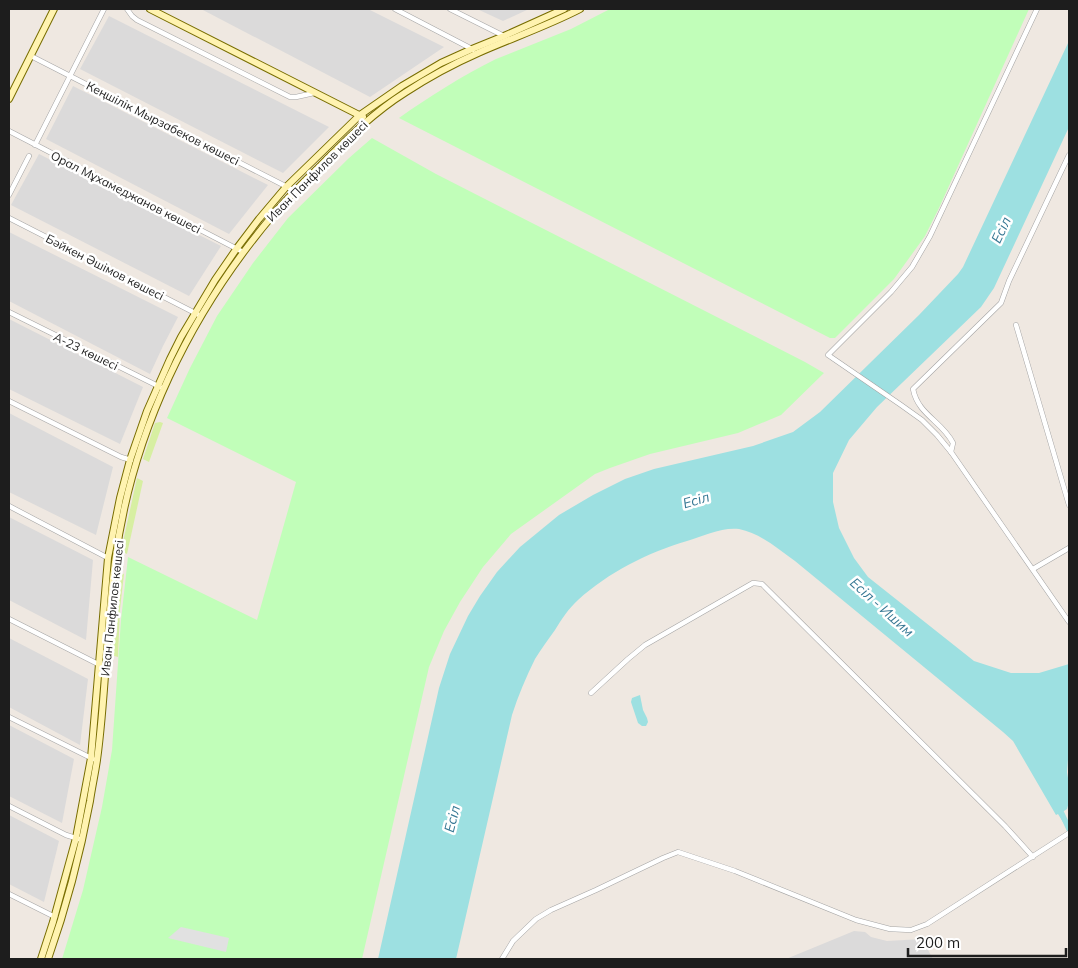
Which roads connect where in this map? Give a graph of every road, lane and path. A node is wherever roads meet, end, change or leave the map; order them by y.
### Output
1 (54, 9) edge
2 (104, 9) edge
3 (127, 9) edge
4 (150, 9) edge
5 (395, 9) edge
6 (450, 9) edge
7 (564, 9) edge
8 (580, 9) edge
9 (1037, 9) edge
10 (507, 38) junction
11 (474, 51) junction
12 (31, 56) junction
13 (69, 76) junction
14 (316, 92) junction
15 (9, 99) edge
16 (360, 115) junction
17 (368, 119) junction
18 (9, 131) edge
19 (34, 145) junction
20 (1069, 155) edge
21 (29, 156) dead end
22 (286, 187) junction
23 (295, 191) junction
24 (9, 195) edge
25 (9, 218) edge
26 (240, 250) junction
27 (9, 312) edge
28 (198, 314) junction
29 (1016, 325) dead end
30 (161, 387) junction
31 (9, 401) edge
32 (951, 452) junction
33 (133, 461) junction
34 (1069, 505) edge
35 (9, 506) edge
36 (1069, 548) edge
37 (108, 558) junction
38 (1032, 569) junction
39 (9, 619) edge
40 (1069, 622) edge
41 (103, 666) junction
42 (591, 693) dead end
43 (9, 717) edge
44 (94, 760) junction
45 (9, 806) edge
46 (1069, 833) edge
47 (79, 839) junction
48 (1033, 856) junction
49 (9, 894) edge
50 (58, 918) junction
51 (40, 959) edge
52 (48, 959) edge
53 (502, 959) edge

1 - 12 street
2 - 13 street
3 - 14 street
4 - 14 street
5 - 11 street
6 - 10 street
7 - 10 street, Иван Панфилов көшесі
8 - 10 street, Иван Панфилов көшесі
9 - 32 street
10 - 11 street, Иван Панфилов көшесі
11 - 16 street, Иван Панфилов көшесі
11 - 17 street, Иван Панфилов көшесі
12 - 13 street, Кеңшілік Мырзабеков көшесі
12 - 15 street
13 - 19 street
13 - 22 street, Кеңшілік Мырзабеков көшесі
14 - 16 street
16 - 17 street
16 - 22 street, Иван Панфилов көшесі
17 - 23 street, Иван Панфилов көшесі
18 - 19 street, Орал Мұхамеджанов көшесі
19 - 26 street, Орал Мұхамеджанов көшесі
20 - 32 street
21 - 24 street
22 - 23 street, Кеңшілік Мырзабеков көшесі
22 - 26 street, Иван Панфилов көшесі
23 - 26 street, Иван Панфилов көшесі
25 - 28 street, Бәйкен Әшімов көшесі
26 - 28 street, Иван Панфилов көшесі
27 - 30 street, А-23 көшесі
28 - 30 street, Иван Панфилов көшесі
29 - 34 street
30 - 33 street, Иван Панфилов көшесі
31 - 33 street
32 - 38 street
33 - 37 street, Иван Панфилов көшесі
33 - 41 street, Иван Панфилов көшесі
35 - 37 street
36 - 38 street
37 - 41 street, Иван Панфилов көшесі
38 - 40 street
39 - 41 street
41 - 44 street, Иван Панфилов көшесі
42 - 48 street
43 - 44 street
44 - 47 street, Иван Панфилов көшесі
45 - 47 street
46 - 48 street
47 - 50 street, Иван Панфилов көшесі
48 - 53 street
49 - 50 street
50 - 51 street, Иван Панфилов көшесі
50 - 52 street, Иван Панфилов көшесі

